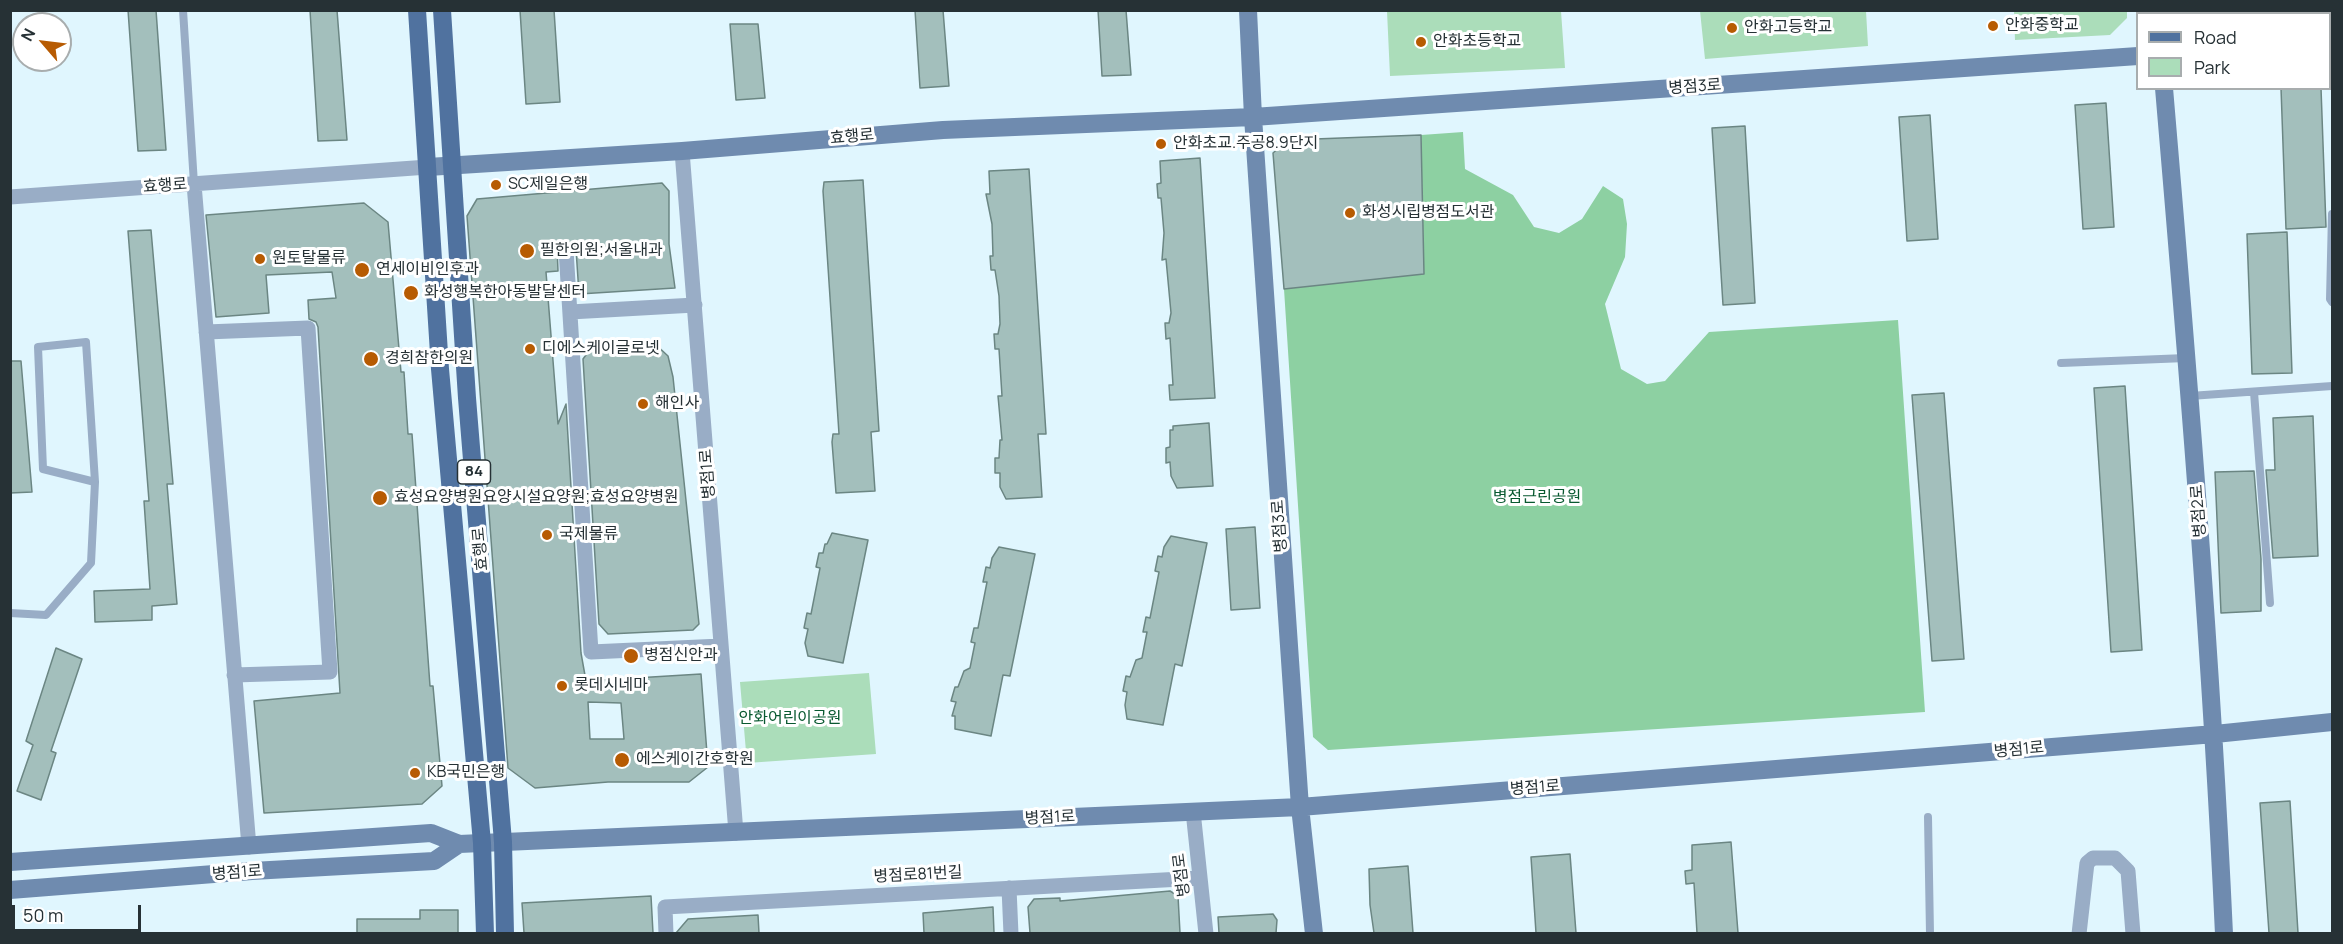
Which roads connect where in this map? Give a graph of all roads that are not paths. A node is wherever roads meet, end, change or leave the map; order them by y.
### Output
1 (183, 10) edge
2 (417, 10) edge
3 (442, 10) edge
4 (1248, 10) edge
5 (2136, 56) edge
6 (2164, 90) edge
7 (1253, 117) junction
8 (682, 151) junction
9 (453, 165) junction
10 (428, 167) junction
11 (194, 184) junction
12 (10, 196) edge
13 (2332, 214) edge
14 (567, 250) dead end
15 (2332, 302) edge
16 (695, 305) junction
17 (570, 312) junction
18 (206, 332) junction
19 (2187, 358) junction
20 (2061, 363) dead end
21 (2332, 386) edge
22 (2254, 392) junction
23 (2190, 396) junction
24 (96, 482) junction
25 (2270, 603) dead end
26 (10, 613) edge
27 (721, 646) junction
28 (234, 675) junction
29 (2332, 722) edge
30 (2215, 734) junction
31 (1300, 807) junction
32 (1193, 811) junction
33 (1928, 817) dead end
34 (736, 833) junction
35 (503, 842) junction
36 (482, 843) junction
37 (459, 844) junction
38 (249, 847) junction
39 (10, 862) edge
40 (1200, 878) junction
41 (1009, 888) junction
42 (10, 890) edge
43 (485, 933) edge
44 (505, 933) edge
45 (666, 933) edge
46 (1011, 933) edge
47 (1206, 933) edge
48 (1314, 933) edge
49 (1930, 933) edge
50 (2079, 933) edge
51 (2133, 933) edge
52 (2224, 933) edge

1 - 11 lane
2 - 10 main road, 효행로 / 84
3 - 9 main road, 효행로 / 84
4 - 7 street, 병점3로
5 - 7 street, 병점3로
6 - 19 street, 병점2로
7 - 8 street, 효행로
7 - 31 street, 병점3로
8 - 9 street, 효행로
8 - 16 street, 병점1로
9 - 10 street, 효행로
9 - 35 main road, 효행로 / 84
10 - 11 street, 효행로
10 - 36 main road, 효행로 / 84
11 - 12 street, 효행로
11 - 18 street
13 - 15 lane
14 - 17 street
16 - 17 street
16 - 27 street, 병점1로
17 - 27 street
18 - 28 street
18 - 28 street
19 - 20 lane
19 - 23 street, 병점2로
21 - 22 lane
22 - 23 lane
22 - 25 lane
23 - 30 street, 병점2로
24 - 24 lane
24 - 26 lane
27 - 34 street, 병점1로
28 - 38 street
29 - 30 street, 병점1로
30 - 31 street, 병점1로
30 - 52 street, 병점2로
31 - 32 street, 병점1로
31 - 48 street, 병점3로
32 - 34 street, 병점1로
32 - 40 street, 병점로
33 - 49 lane
34 - 35 street, 병점1로
35 - 36 street, 병점1로
35 - 44 main road, 효행로 / 84
36 - 37 street, 병점1로
36 - 43 main road, 효행로 / 84
37 - 38 street, 병점1로
37 - 42 street, 병점1로
38 - 39 street, 병점1로
40 - 41 street, 병점로81번길
40 - 47 street, 병점로
41 - 45 street, 병점로81번길
41 - 46 street
50 - 51 street

